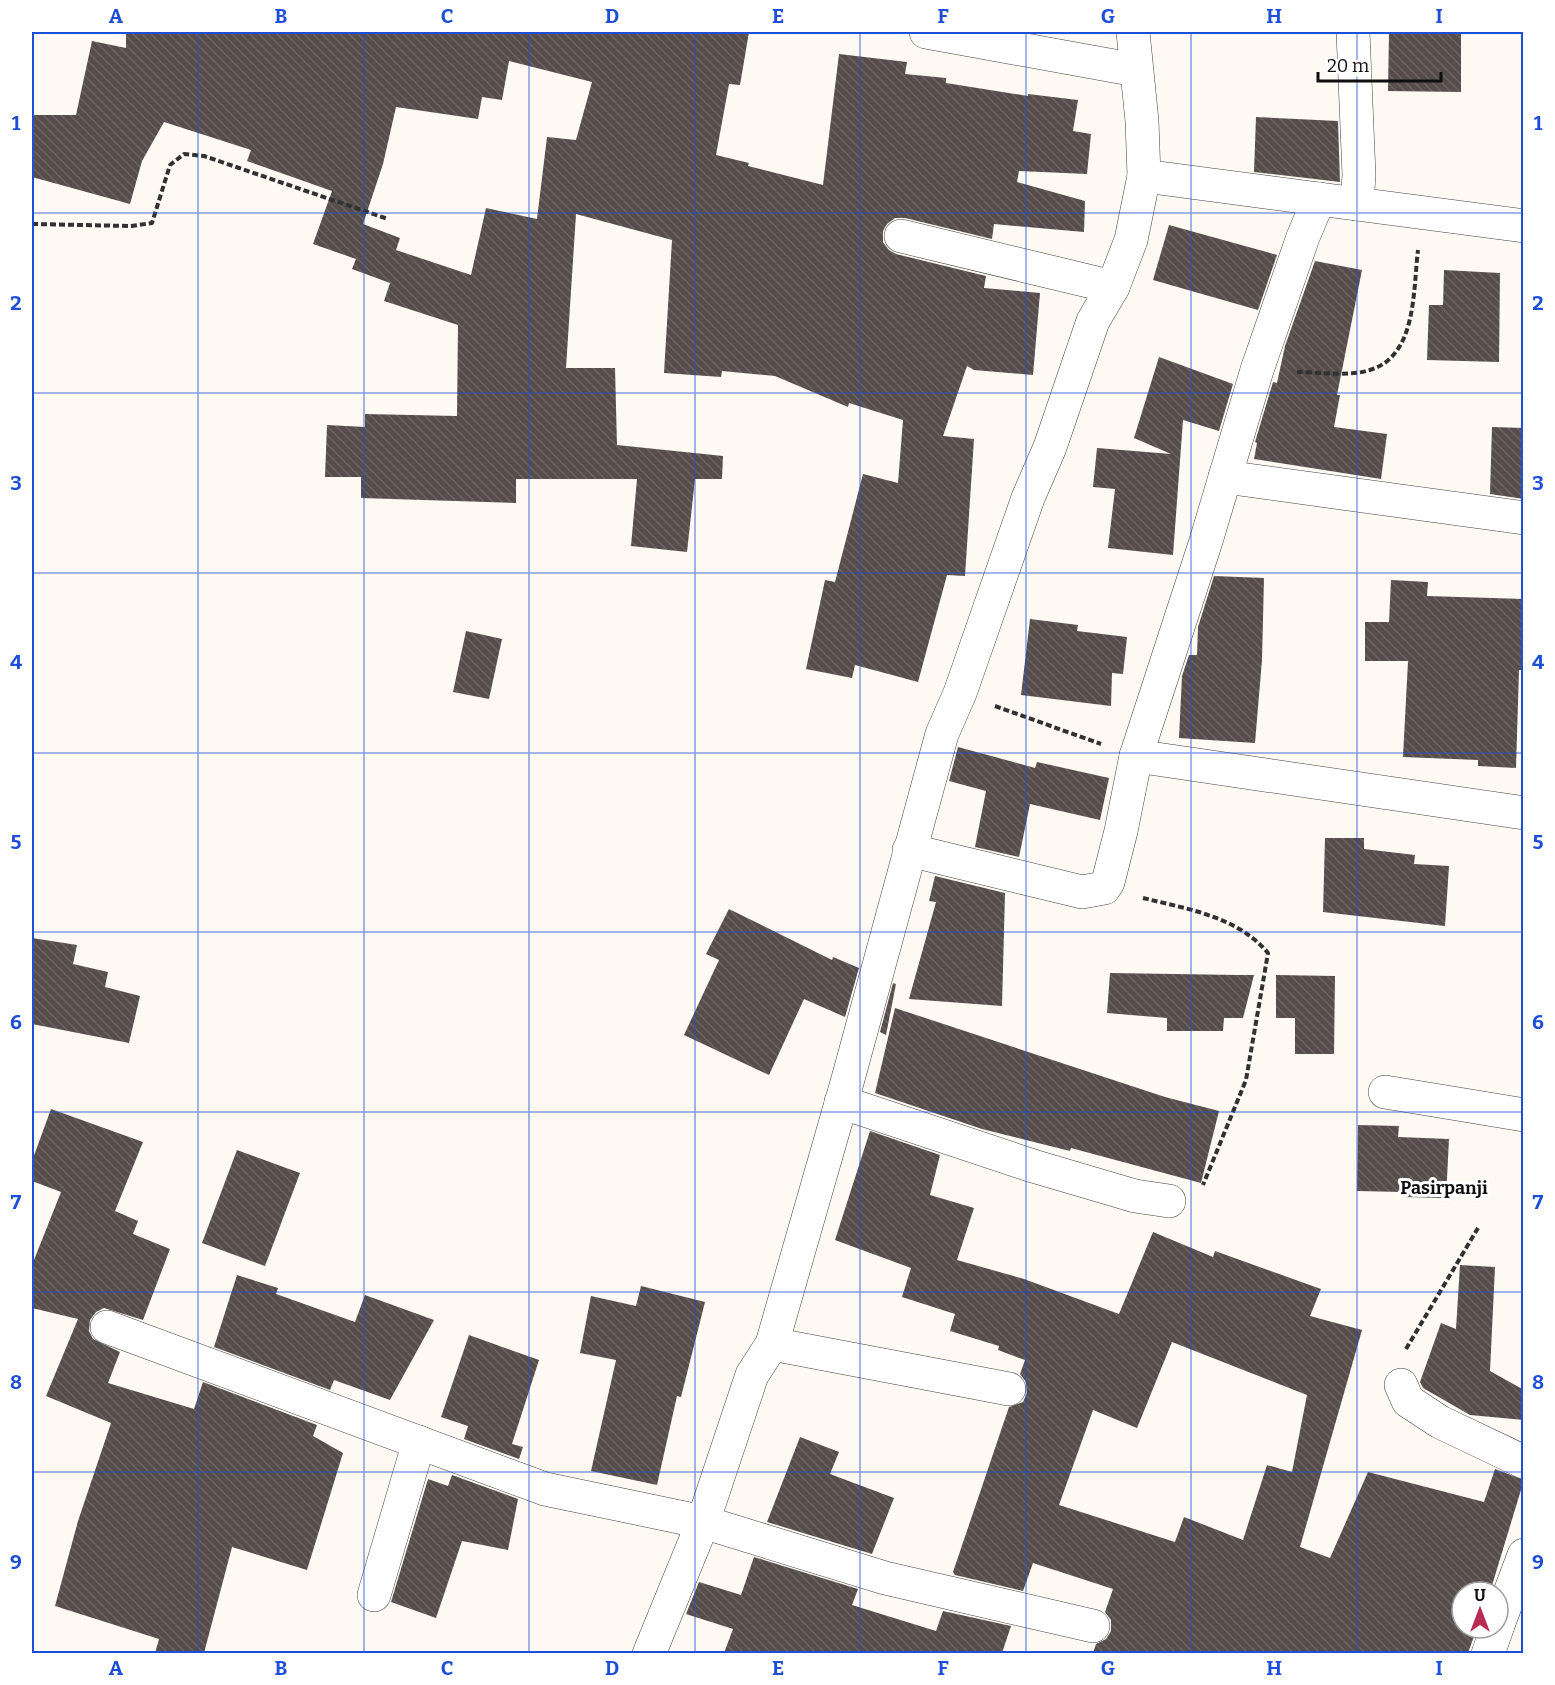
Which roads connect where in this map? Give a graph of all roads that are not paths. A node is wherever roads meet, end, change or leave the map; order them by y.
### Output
1 (926, 32) edge
2 (1133, 32) edge
3 (1353, 32) edge
4 (1136, 70) junction
5 (1144, 176) junction
6 (1319, 199) junction
7 (1357, 204) junction
8 (1524, 226) edge
9 (901, 236) dead end
10 (1113, 287) junction
11 (1225, 477) junction
12 (1524, 518) edge
13 (1136, 756) junction
14 (1524, 813) edge
15 (909, 850) junction
16 (1385, 1092) dead end
17 (841, 1102) junction
18 (1524, 1115) edge
19 (1169, 1201) road end
20 (107, 1327) dead end
21 (772, 1344) junction
22 (1401, 1385) road end
23 (1009, 1389) dead end
24 (419, 1442) junction
25 (1524, 1462) edge
26 (703, 1522) junction
27 (1524, 1555) edge
28 (1510, 1592) edge
29 (374, 1595) dead end
30 (1093, 1626) dead end
31 (649, 1653) edge

1 - 4 street
2 - 4 street
3 - 7 street
4 - 5 street
5 - 6 street
5 - 10 street
6 - 7 street
6 - 11 street
7 - 8 street
9 - 10 street
10 - 15 street
11 - 12 street
11 - 13 street
13 - 14 street
13 - 15 street
15 - 17 street
16 - 18 street
17 - 19 street
17 - 21 street
20 - 24 street
21 - 23 street
21 - 26 street
22 - 25 street
24 - 26 street
24 - 29 street
26 - 30 street
26 - 31 street
27 - 28 street

